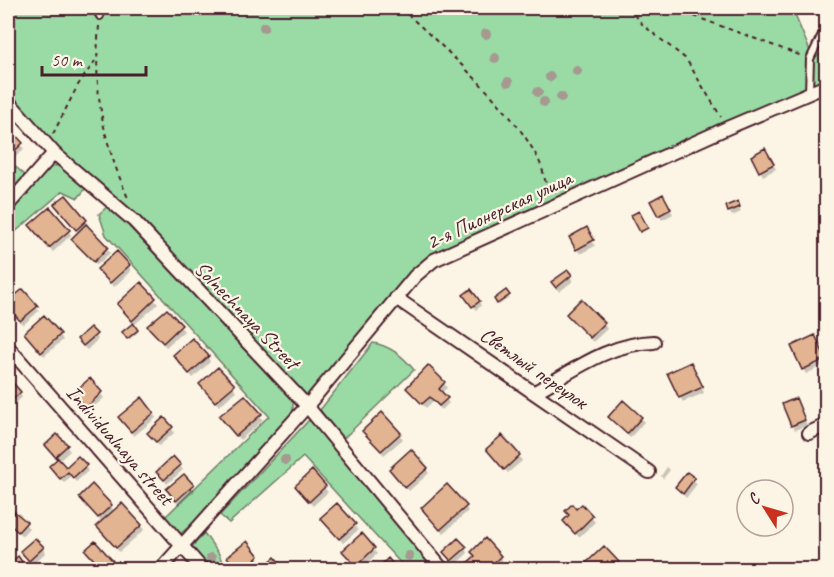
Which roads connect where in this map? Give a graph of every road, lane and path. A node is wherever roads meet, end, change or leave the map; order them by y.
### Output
1 (95, 8) edge
2 (401, 8) edge
3 (628, 8) edge
4 (659, 8) edge
5 (100, 15) joint
6 (826, 26) edge
7 (96, 59) junction
8 (810, 59) junction
9 (826, 86) edge
10 (809, 92) junction
11 (8, 101) edge
12 (727, 128) junction
13 (44, 142) junction
14 (54, 153) junction
15 (8, 205) edge
16 (551, 206) junction
17 (134, 221) junction
18 (396, 298) junction
19 (654, 342) dead end
20 (8, 347) edge
21 (535, 392) junction
22 (308, 406) junction
23 (826, 425) edge
24 (809, 433) dead end
25 (649, 472) dead end
26 (181, 546) junction
27 (159, 570) edge
28 (203, 570) edge
29 (443, 570) edge

1 - 5 lane
2 - 16 path
3 - 12 path
4 - 8 path
5 - 7 path
6 - 8 lane
7 - 13 path
7 - 17 path
8 - 10 lane
9 - 10 street, 2-я Пионерская улица
10 - 12 street, 2-я Пионерская улица
11 - 13 street, Solnechnaya Street
12 - 16 street, 2-я Пионерская улица
13 - 14 street, Solnechnaya Street
14 - 15 street
14 - 17 street, Solnechnaya Street
16 - 18 street, 2-я Пионерская улица
17 - 22 street, Solnechnaya Street
18 - 21 street, Светлый переулок
18 - 22 street, 2-я Пионерская улица
19 - 21 street
20 - 26 street, Individualnaya street
21 - 25 street, Светлый переулок
22 - 26 street, 2-я Пионерская улица
22 - 29 street, Solnechnaya Street
23 - 24 street
26 - 27 street, 2-я Пионерская улица
26 - 28 street, Individualnaya street

